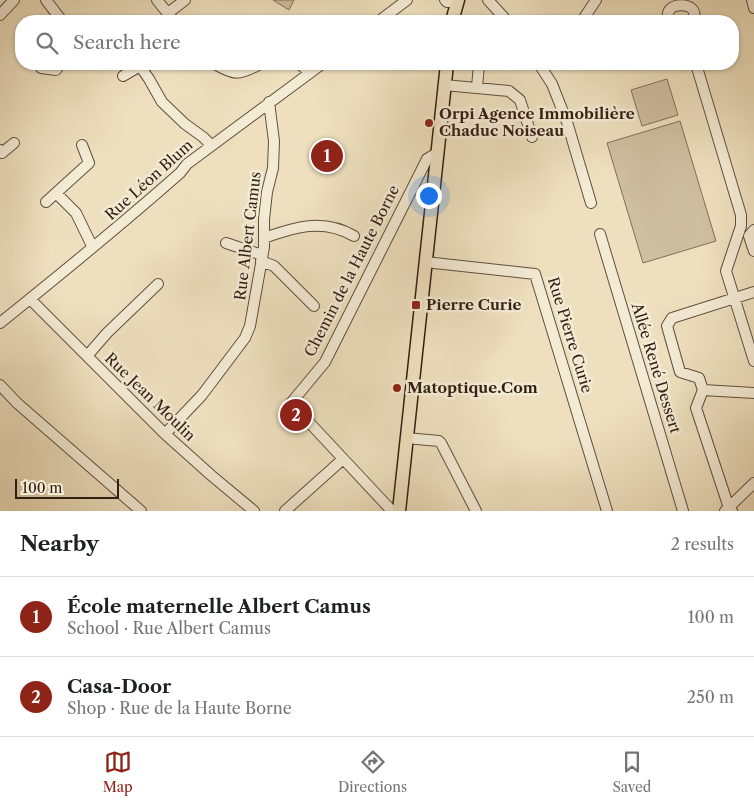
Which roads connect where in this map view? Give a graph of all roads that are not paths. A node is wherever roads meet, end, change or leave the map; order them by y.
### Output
1 (14, 0) edge
2 (46, 0) edge
3 (157, 0) edge
4 (184, 0) edge
5 (407, 0) edge
6 (488, 0) edge
7 (596, 0) edge
8 (752, 0) edge
9 (453, 1) edge
10 (677, 1) edge
11 (692, 2) edge
12 (754, 8) edge
13 (0, 15) edge
14 (57, 15) edge
15 (169, 15) edge
16 (173, 15) edge
17 (387, 15) edge
18 (452, 15) edge
19 (502, 15) edge
20 (586, 15) edge
21 (669, 15) edge
22 (694, 15) edge
23 (133, 70) edge
24 (143, 70) edge
25 (226, 70) edge
26 (249, 70) edge
27 (307, 70) edge
28 (313, 70) edge
29 (446, 70) edge
30 (478, 70) edge
31 (543, 70) edge
32 (698, 70) edge
33 (310, 72) junction
34 (123, 76) dead end
35 (444, 85) junction
36 (477, 88) junction
37 (269, 102) junction
38 (532, 137) dead end
39 (14, 143) dead end
40 (82, 145) dead end
41 (211, 146) junction
42 (0, 150) edge
43 (437, 153) junction
44 (56, 194) junction
45 (46, 202) dead end
46 (591, 203) dead end
47 (754, 230) edge
48 (600, 234) dead end
49 (354, 236) dead end
50 (264, 238) junction
51 (226, 243) dead end
52 (92, 246) junction
53 (754, 251) edge
54 (262, 258) junction
55 (425, 262) junction
56 (158, 284) dead end
57 (754, 292) edge
58 (30, 299) junction
59 (735, 299) junction
60 (314, 306) dead end
61 (0, 323) edge
62 (87, 356) junction
63 (754, 360) edge
64 (0, 385) edge
65 (703, 390) junction
66 (754, 393) edge
67 (165, 434) junction
68 (406, 438) junction
69 (343, 459) junction
70 (754, 483) edge
71 (729, 510) edge
72 (141, 511) edge
73 (254, 511) edge
74 (285, 511) edge
75 (392, 511) edge
76 (399, 511) edge
77 (476, 511) edge
78 (607, 511) edge
79 (683, 511) edge

1 - 13 street
2 - 14 street
3 - 15 street
4 - 16 street
5 - 17 street
6 - 19 street
7 - 20 street
8 - 12 street
9 - 18 main road
10 - 11 street
10 - 21 street
11 - 22 street
23 - 34 street
24 - 41 street
25 - 26 street
27 - 33 street
28 - 33 street, Rue Léon Blum
29 - 35 main road
30 - 36 street
31 - 46 street
32 - 59 street
33 - 37 street, Rue Léon Blum
35 - 36 street
35 - 43 main road
36 - 38 street
37 - 41 street, Rue Léon Blum
37 - 50 street, Rue Albert Camus
39 - 42 street
40 - 44 street
41 - 52 street, Rue Léon Blum
43 - 55 main road
43 - 69 street, Chemin de la Haute Borne
44 - 45 street
44 - 52 street
47 - 53 street
48 - 79 street, Allée René Dessert
49 - 50 street
50 - 54 street, Rue Albert Camus
51 - 54 street
52 - 58 street, Rue Léon Blum
54 - 60 street
54 - 67 street, Rue Albert Camus
55 - 68 main road
55 - 78 street, Rue Pierre Curie
56 - 62 street
57 - 59 street
58 - 61 street, Rue Léon Blum
58 - 62 street, Rue Jean Moulin
59 - 63 street
59 - 65 street
62 - 67 street, Rue Jean Moulin
64 - 72 street
65 - 66 street
65 - 71 street
67 - 73 street, Rue Jean Moulin
68 - 76 main road
68 - 77 street
69 - 74 street
69 - 75 street
70 - 71 street

